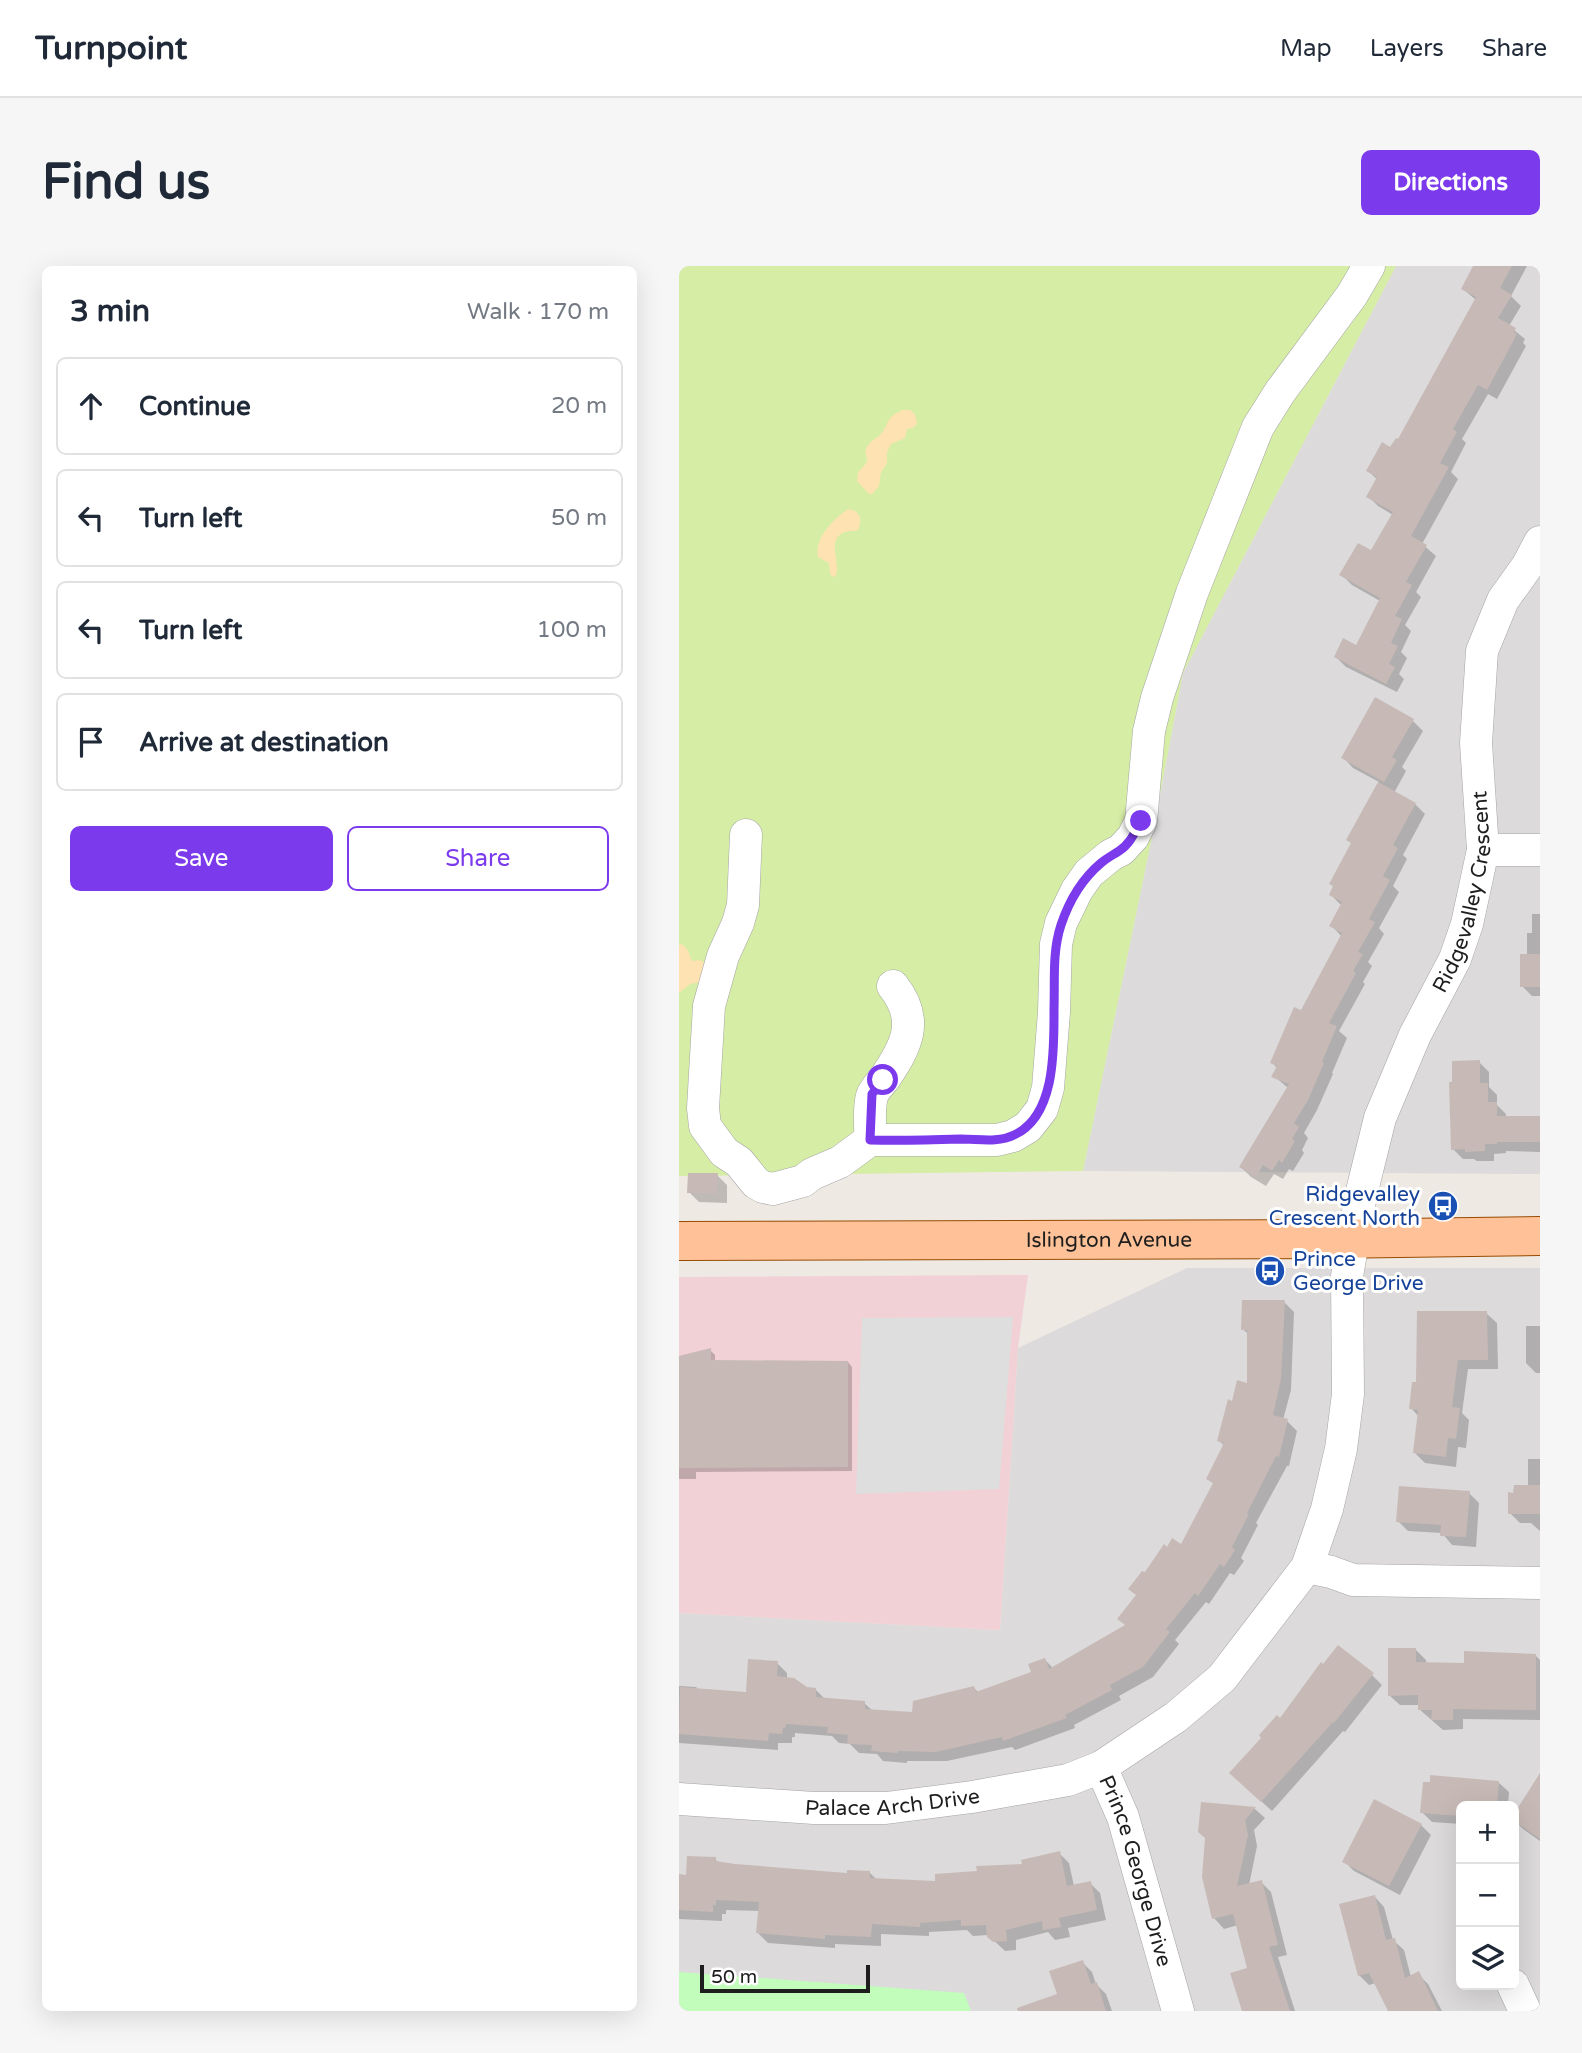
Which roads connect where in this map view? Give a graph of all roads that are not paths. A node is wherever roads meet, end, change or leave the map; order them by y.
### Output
1 (1369, 266) edge
2 (1540, 542) edge
3 (746, 835) dead end
4 (1483, 850) junction
5 (1540, 850) edge
6 (893, 986) dead end
7 (691, 1114) edge
8 (870, 1140) junction
9 (1540, 1236) edge
10 (1353, 1239) junction
11 (679, 1241) edge
12 (1307, 1567) junction
13 (1540, 1583) edge
14 (1101, 1766) junction
15 (679, 1799) edge
16 (1515, 1990) edge
17 (1178, 2011) edge
18 (1525, 2011) edge

1 - 8 street
2 - 4 street, Ridgevalley Crescent
3 - 7 street
4 - 5 street
4 - 10 street, Ridgevalley Crescent
6 - 8 street
7 - 8 street
9 - 10 main road, Islington Avenue
10 - 11 main road, Islington Avenue
10 - 12 street, Prince George Drive
12 - 13 street
12 - 14 street, Prince George Drive
14 - 15 street, Palace Arch Drive
14 - 17 street, Prince George Drive
16 - 18 street

